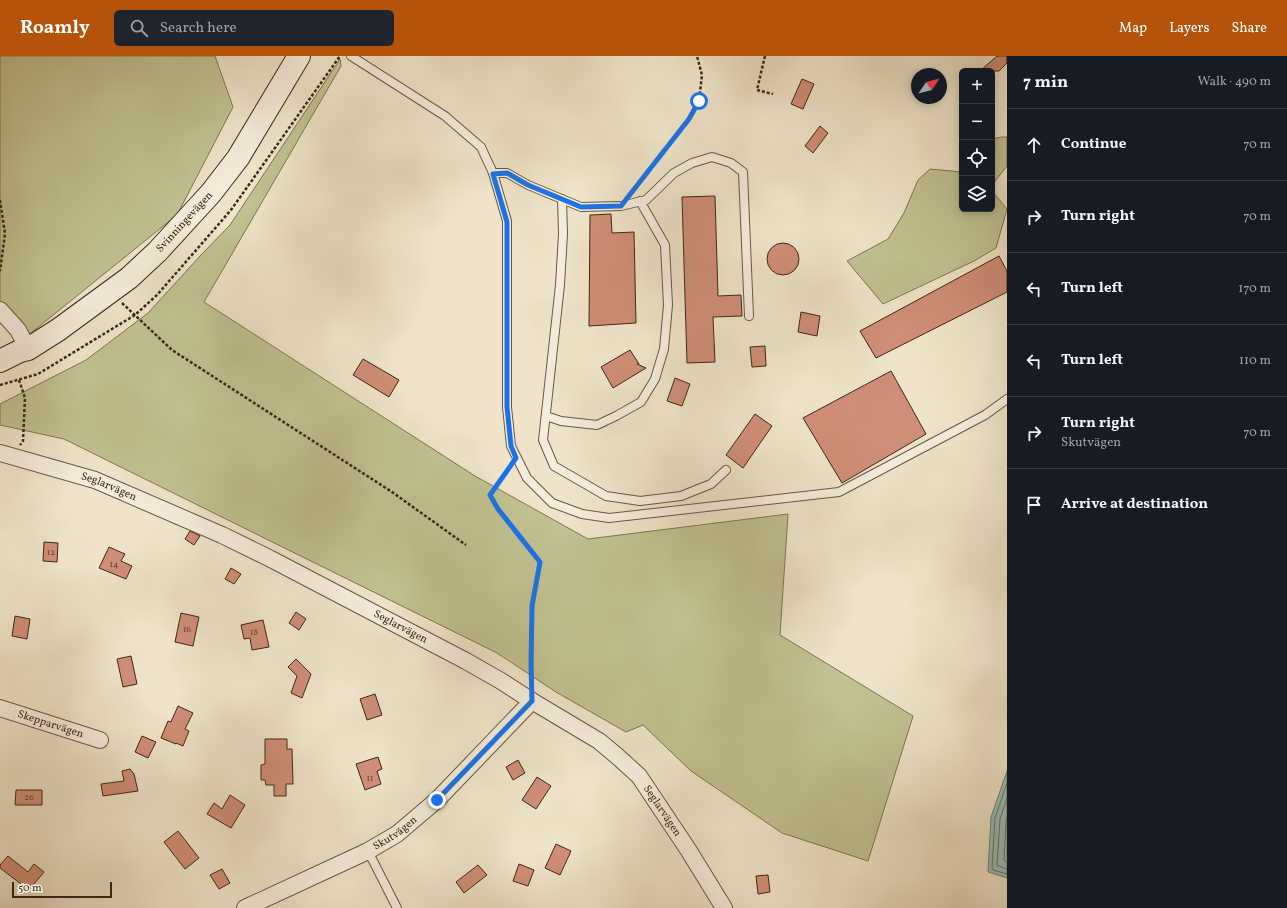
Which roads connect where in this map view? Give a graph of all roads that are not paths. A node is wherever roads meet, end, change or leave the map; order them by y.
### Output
1 (299, 56) edge
2 (351, 56) edge
3 (493, 174) junction
4 (562, 199) junction
5 (640, 201) junction
6 (0, 310) edge
7 (749, 316) dead end
8 (28, 349) junction
9 (0, 362) edge
10 (1007, 399) edge
11 (546, 416) junction
12 (5, 454) edge
13 (726, 470) dead end
14 (532, 701) junction
15 (0, 708) edge
16 (100, 740) dead end
17 (368, 851) junction
18 (246, 908) edge
19 (397, 908) edge
20 (724, 908) edge

1 - 8 main road, Svinningevägen
2 - 3 lane
3 - 4 lane
3 - 10 lane
4 - 5 lane
4 - 11 lane
5 - 7 lane
5 - 11 lane
6 - 8 street
8 - 9 main road, Svinningevägen
11 - 13 lane
12 - 14 street, Seglarvägen
14 - 17 street, Skutvägen
14 - 20 street, Seglarvägen
15 - 16 street, Skepparvägen
17 - 18 street, Skutvägen
17 - 19 lane

